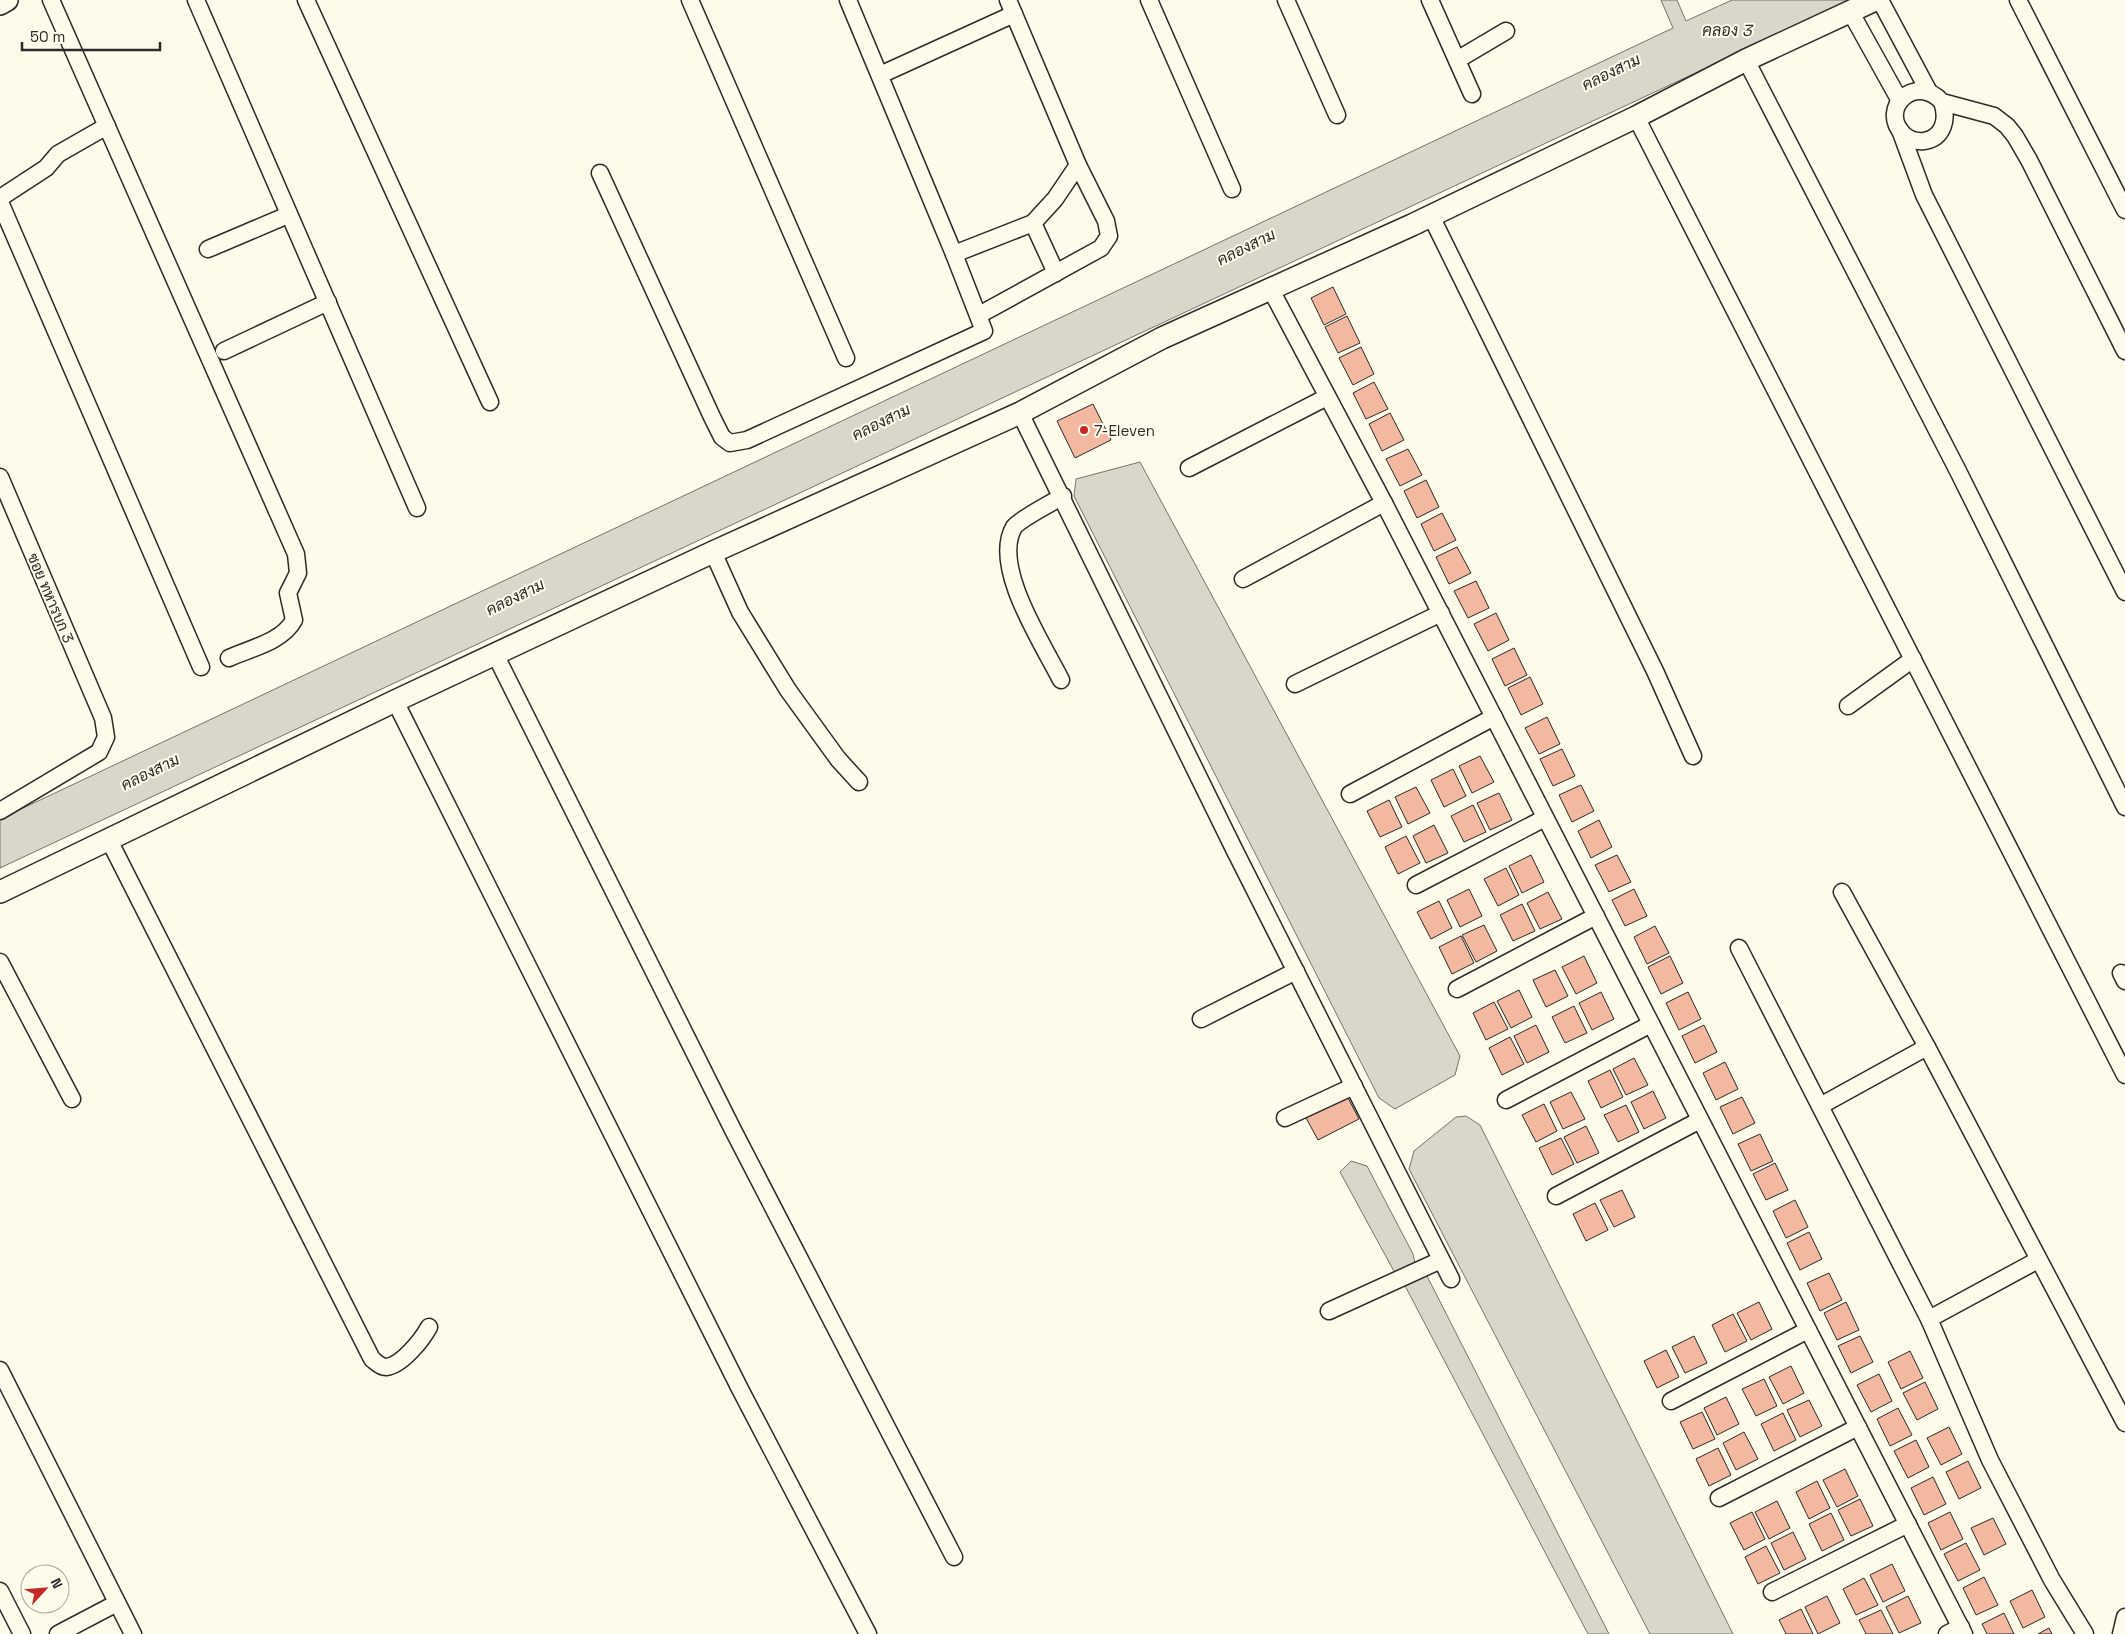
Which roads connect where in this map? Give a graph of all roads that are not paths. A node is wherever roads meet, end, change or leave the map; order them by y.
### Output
1 (7, 0) edge
2 (51, 0) edge
3 (196, 0) edge
4 (306, 0) edge
5 (690, 0) edge
6 (848, 0) edge
7 (1149, 0) edge
8 (1286, 0) edge
9 (1430, 0) edge
10 (1875, 0) edge
11 (1880, 0) edge
12 (2018, 0) edge
13 (0, 4) edge
14 (1011, 7) edge
15 (1850, 11) junction
16 (1506, 31) dead end
17 (1457, 60) junction
18 (1746, 60) junction
19 (880, 75) junction
20 (1472, 94) dead end
21 (1936, 97) junction
22 (1900, 101) junction
23 (1337, 115) dead end
24 (1636, 117) junction
25 (107, 126) junction
26 (1900, 130) junction
27 (1078, 165) junction
28 (600, 173) dead end
29 (1232, 189) dead end
30 (0, 198) edge
31 (0, 202) edge
32 (2125, 210) edge
33 (288, 215) junction
34 (1430, 216) junction
35 (1032, 223) junction
36 (208, 249) dead end
37 (954, 254) junction
38 (1056, 273) junction
39 (1270, 288) junction
40 (328, 302) junction
41 (979, 315) junction
42 (224, 351) dead end
43 (2125, 351) edge
44 (846, 358) dead end
45 (1327, 397) junction
46 (490, 402) dead end
47 (1020, 413) junction
48 (1189, 468) dead end
49 (0, 478) edge
50 (1063, 496) junction
51 (1384, 503) junction
52 (417, 508) dead end
53 (713, 552) junction
54 (1243, 579) dead end
55 (2125, 592) edge
56 (1441, 613) junction
57 (495, 654) junction
58 (229, 658) dead end
59 (1913, 660) junction
60 (200, 667) dead end
61 (1061, 680) dead end
62 (1295, 684) dead end
63 (395, 701) junction
64 (1848, 706) dead end
65 (1494, 717) junction
66 (1693, 756) dead end
67 (859, 782) dead end
68 (1350, 794) dead end
69 (2125, 807) edge
70 (0, 811) edge
71 (1545, 818) junction
72 (109, 840) junction
73 (1416, 885) dead end
74 (0, 892) edge
75 (1842, 892) dead end
76 (1596, 916) junction
77 (1739, 948) dead end
78 (0, 962) edge
79 (1296, 970) junction
80 (1457, 989) dead end
81 (1201, 1019) dead end
82 (1651, 1024) junction
83 (1927, 1047) junction
84 (2125, 1075) edge
85 (1354, 1086) junction
86 (72, 1099) dead end
87 (1506, 1100) dead end
88 (1820, 1106) junction
89 (1285, 1118) dead end
90 (1700, 1120) junction
91 (1556, 1196) dead end
92 (1441, 1260) junction
93 (2038, 1260) junction
94 (1451, 1279) dead end
95 (1329, 1311) dead end
96 (1929, 1319) junction
97 (430, 1327) dead end
98 (1808, 1330) junction
99 (0, 1370) edge
100 (1671, 1402) dead end
101 (2125, 1423) edge
102 (1858, 1427) junction
103 (1719, 1498) dead end
104 (1908, 1524) junction
105 (954, 1557) dead end
106 (0, 1591) edge
107 (1772, 1592) dead end
108 (117, 1602) junction
109 (2125, 1616) edge
110 (1957, 1632) edge
111 (22, 1634) edge
112 (58, 1634) edge
113 (133, 1634) edge
114 (868, 1634) edge
115 (2086, 1634) edge
116 (2121, 1634) edge

1 - 13 street
2 - 25 street
3 - 33 street
4 - 46 street
5 - 44 street
6 - 19 street
7 - 29 street
8 - 23 street
9 - 17 street
10 - 15 street
11 - 21 street
12 - 32 street
14 - 19 street
14 - 27 street
15 - 18 street
15 - 22 street
16 - 17 street
17 - 20 street
18 - 24 street
18 - 69 street
19 - 37 street
21 - 22 street
21 - 26 street
21 - 43 street
22 - 26 street
24 - 34 street
24 - 59 street
25 - 30 street
25 - 58 street
26 - 55 street
27 - 35 street
27 - 38 street
28 - 41 street
31 - 60 street
33 - 36 street
33 - 40 street
34 - 39 street
34 - 66 street
35 - 37 street
35 - 38 street
37 - 41 street
38 - 41 street
39 - 45 street
39 - 47 street
40 - 42 street
40 - 52 street
45 - 48 street
45 - 51 street
47 - 50 street
47 - 53 street
49 - 70 street, ซอย ทหารบก 3
50 - 61 street
50 - 79 street
51 - 54 street
51 - 56 street
53 - 57 street
53 - 67 street
56 - 62 street
56 - 65 street
57 - 63 street
57 - 105 street
59 - 64 street
59 - 84 street
63 - 72 street
63 - 114 street
65 - 68 street
65 - 71 street
71 - 73 street
71 - 76 street
72 - 74 street
72 - 97 street
75 - 83 street
76 - 80 street
76 - 82 street
77 - 88 street
78 - 86 street
79 - 81 street
79 - 85 street
82 - 87 street
82 - 90 street
83 - 88 street
83 - 93 street
85 - 89 street
85 - 92 street
88 - 96 street
90 - 91 street
90 - 98 street
92 - 94 street
92 - 95 street
93 - 96 street
93 - 101 street
96 - 115 street
98 - 100 street
98 - 102 street
99 - 108 street
102 - 103 street
102 - 104 street
104 - 107 street
104 - 110 street
106 - 111 street
108 - 112 street
108 - 113 street
109 - 116 street

